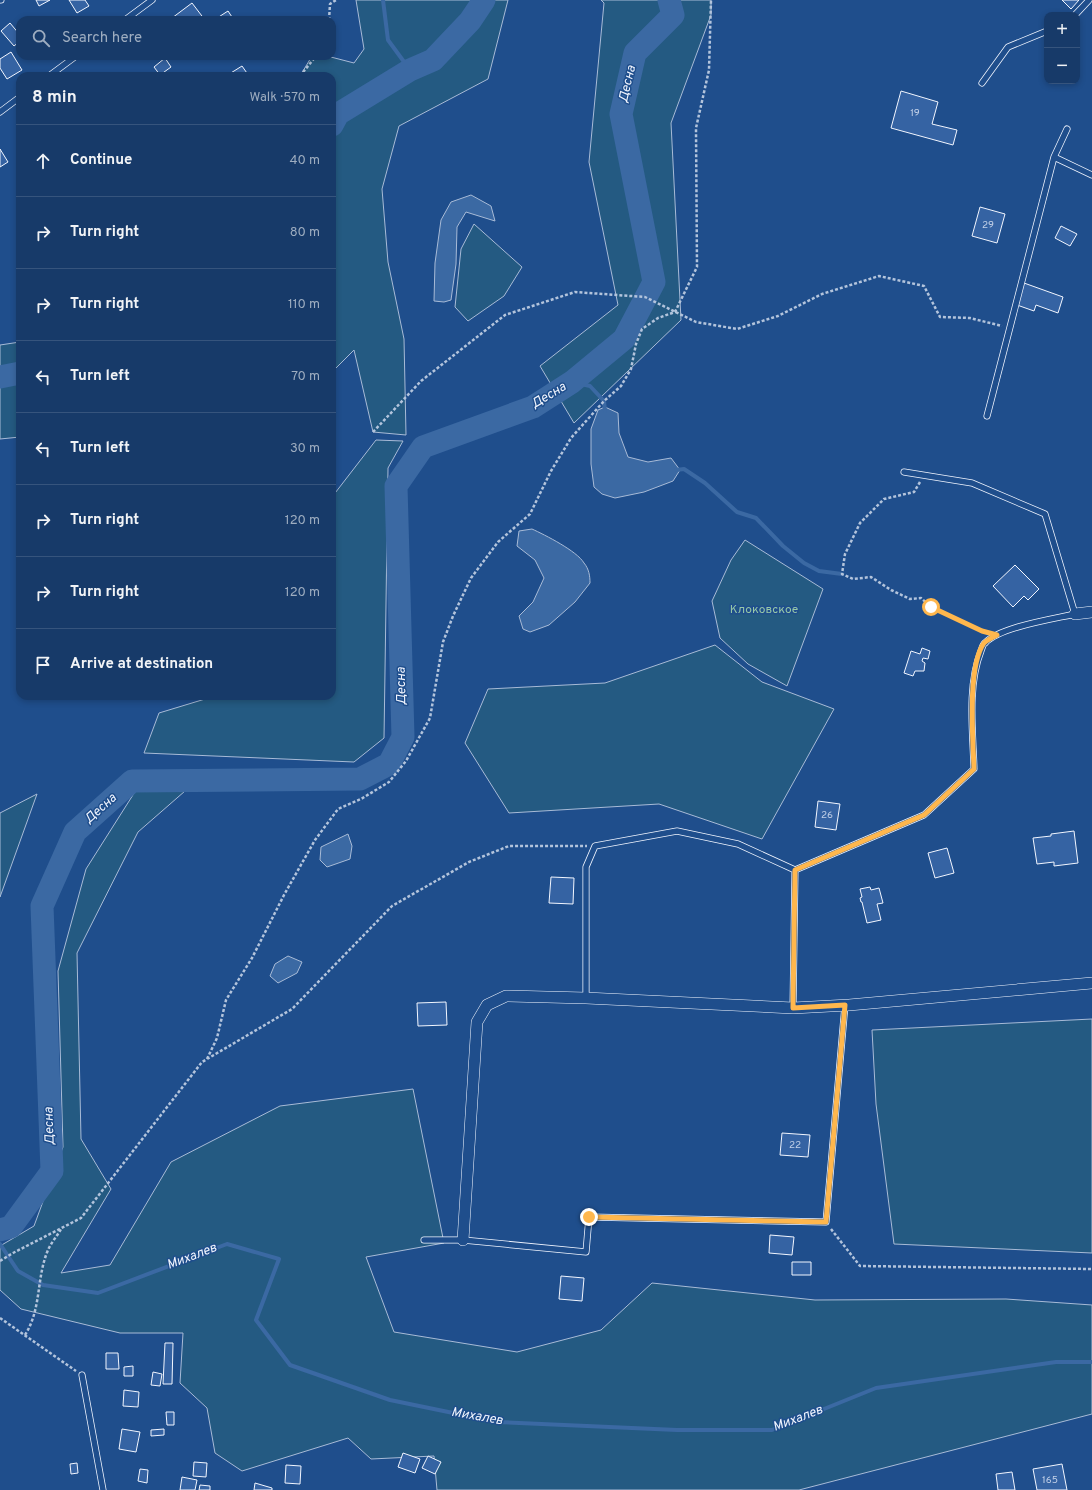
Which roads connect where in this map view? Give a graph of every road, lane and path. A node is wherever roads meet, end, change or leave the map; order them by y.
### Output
1 (152, 0) edge
2 (336, 0) edge
3 (711, 0) edge
4 (1090, 0) edge
5 (1078, 12) edge
6 (130, 16) edge
7 (329, 16) edge
8 (1044, 32) edge
9 (71, 60) edge
10 (313, 60) edge
11 (54, 72) edge
12 (303, 72) edge
13 (982, 83) dead end
14 (16, 100) edge
15 (0, 112) edge
16 (1067, 129) dead end
17 (1054, 156) junction
18 (1092, 175) edge
19 (675, 312) junction
20 (1010, 328) junction
21 (987, 416) dead end
22 (373, 432) dead end
23 (904, 472) dead end
24 (924, 476) junction
25 (1092, 612) edge
26 (1075, 614) junction
27 (997, 635) junction
28 (596, 846) junction
29 (795, 870) junction
30 (1092, 983) edge
31 (586, 998) junction
32 (845, 1005) junction
33 (793, 1008) junction
34 (207, 1059) junction
35 (826, 1222) junction
36 (61, 1228) junction
37 (424, 1240) dead end
38 (463, 1240) junction
39 (0, 1261) edge
40 (1092, 1269) edge
41 (0, 1318) edge
42 (25, 1335) junction
43 (82, 1375) joint
44 (103, 1490) edge

1 - 6 lane
2 - 7 path
3 - 19 path
4 - 5 lane
8 - 13 lane
9 - 11 lane
10 - 12 path
14 - 15 lane
16 - 17 lane
17 - 18 lane
17 - 20 lane
19 - 20 path
19 - 22 path
19 - 34 path
20 - 21 lane
23 - 24 lane
24 - 26 lane
24 - 27 path
25 - 26 street
26 - 27 lane
27 - 29 lane
28 - 29 lane
28 - 31 lane
28 - 34 path
29 - 33 lane
30 - 32 street
31 - 33 street
31 - 38 street
32 - 33 street
32 - 35 lane
34 - 36 path
35 - 38 lane
35 - 40 path
36 - 39 path
36 - 42 path
37 - 38 lane
41 - 42 path
42 - 43 path
43 - 44 lane

